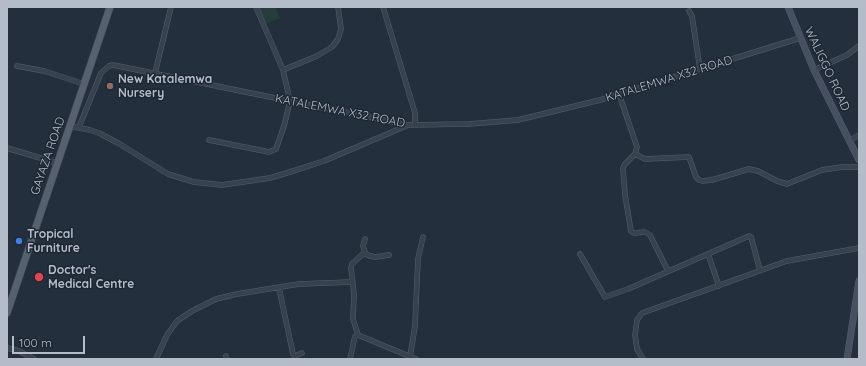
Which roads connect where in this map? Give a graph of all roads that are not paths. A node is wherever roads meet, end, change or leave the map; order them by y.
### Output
1 (110, 7) edge
2 (171, 7) edge
3 (256, 7) edge
4 (338, 7) edge
5 (383, 7) edge
6 (788, 7) edge
7 (689, 12) dead end
8 (800, 38) junction
9 (859, 46) edge
10 (17, 66) dead end
11 (700, 69) junction
12 (283, 70) junction
13 (814, 70) junction
14 (155, 73) junction
15 (84, 84) junction
16 (619, 94) junction
17 (290, 101) junction
18 (408, 125) junction
19 (415, 125) junction
20 (70, 126) junction
21 (79, 127) junction
22 (859, 135) edge
23 (209, 140) dead end
24 (849, 141) junction
25 (7, 148) edge
26 (635, 154) junction
27 (859, 160) edge
28 (57, 163) junction
29 (859, 168) edge
30 (423, 237) dead end
31 (365, 239) dead end
32 (859, 248) edge
33 (365, 252) junction
34 (580, 254) dead end
35 (708, 254) junction
36 (389, 255) dead end
37 (760, 270) junction
38 (668, 271) junction
39 (859, 281) edge
40 (352, 282) junction
41 (719, 286) junction
42 (279, 288) junction
43 (7, 313) edge
44 (358, 335) junction
45 (7, 348) edge
46 (302, 353) dead end
47 (407, 357) edge
48 (34, 359) edge
49 (156, 359) edge
50 (350, 359) edge
51 (416, 359) edge
52 (643, 359) edge
53 (847, 359) edge

1 - 15 main road, GAYAZA ROAD
2 - 14 street
3 - 12 street
4 - 12 street
5 - 19 street
6 - 8 street, WALIGGO ROAD
7 - 11 street
8 - 11 street, KATALEMWA X32 ROAD
8 - 13 street, WALIGGO ROAD
9 - 13 street
10 - 15 street
11 - 16 street, KATALEMWA X32 ROAD
12 - 17 street
13 - 24 street, WALIGGO ROAD
14 - 17 street, KATALEMWA X32 ROAD
14 - 21 street, KATALEMWA X32 ROAD
15 - 20 main road, GAYAZA ROAD
16 - 19 street, KATALEMWA X32 ROAD
16 - 26 street
17 - 18 street, KATALEMWA X32 ROAD
17 - 23 street
18 - 19 street, KATALEMWA X32 ROAD
18 - 21 street
20 - 21 street
20 - 28 main road, GAYAZA ROAD
22 - 24 street
24 - 27 street, WALIGGO ROAD
25 - 28 street
26 - 29 street
26 - 38 street
28 - 43 main road, GAYAZA ROAD
30 - 47 street
31 - 33 street
32 - 37 street
33 - 36 street
33 - 40 street
34 - 38 street
35 - 37 street
35 - 38 street
35 - 41 street
37 - 41 street
39 - 53 street
40 - 42 street
40 - 44 street
41 - 52 street
42 - 46 street
42 - 49 street
44 - 47 street
44 - 50 street
45 - 48 street
47 - 51 street

